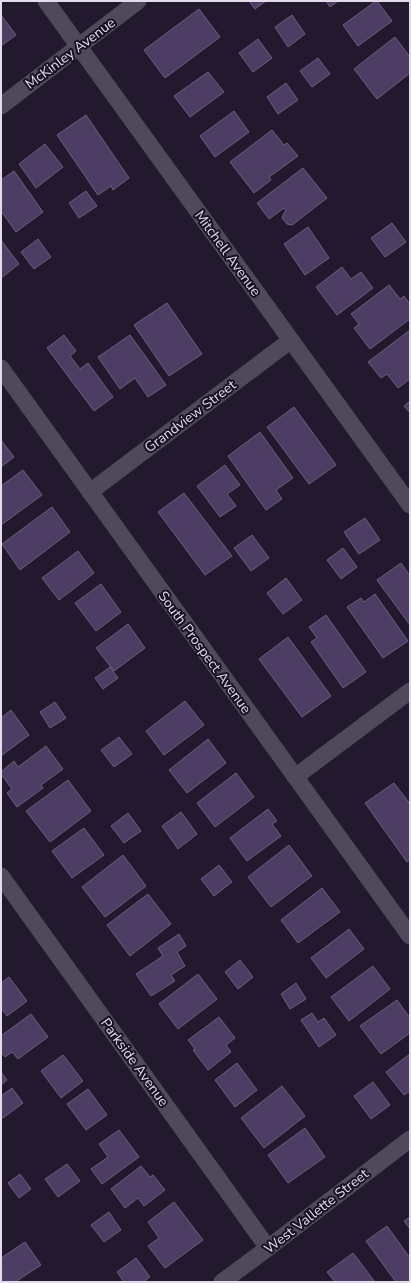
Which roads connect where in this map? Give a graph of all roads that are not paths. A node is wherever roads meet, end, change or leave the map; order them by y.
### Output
1 (46, 1) edge
2 (138, 1) edge
3 (79, 46) junction
4 (1, 106) edge
5 (291, 340) junction
6 (1, 368) edge
7 (90, 492) junction
8 (410, 505) edge
9 (410, 691) edge
10 (295, 777) junction
11 (1, 876) edge
12 (410, 936) edge
13 (410, 1138) edge
14 (268, 1248) junction
15 (222, 1282) edge

1 - 3 street, Mitchell Avenue
2 - 3 street, McKinley Avenue
3 - 4 street, McKinley Avenue
3 - 5 street, Mitchell Avenue
5 - 7 street, Grandview Street
5 - 8 street, Mitchell Avenue
6 - 7 street, South Prospect Avenue
7 - 10 street, South Prospect Avenue
9 - 10 street
10 - 12 street, South Prospect Avenue
11 - 14 street, Parkside Avenue
13 - 14 street, West Vallette Street
14 - 15 street, West Vallette Street

